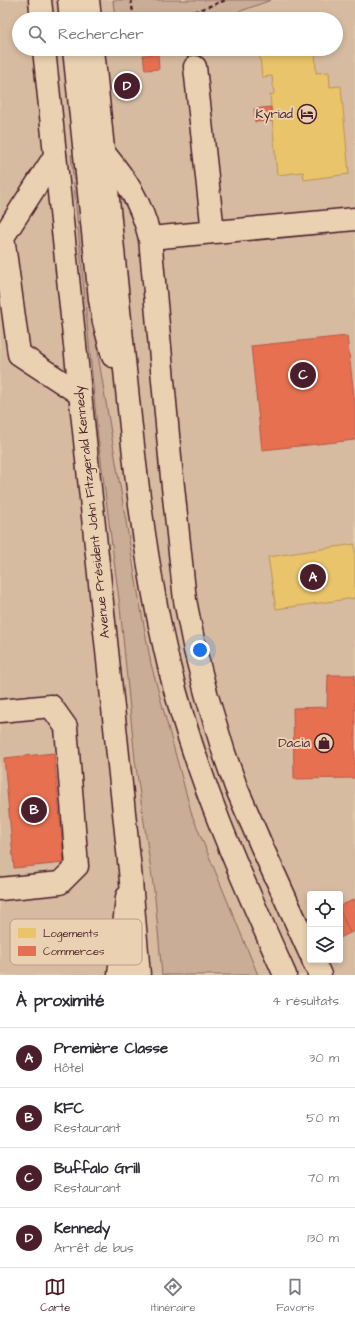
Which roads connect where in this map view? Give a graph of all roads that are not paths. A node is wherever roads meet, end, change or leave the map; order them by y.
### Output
1 (40, 0) edge
2 (69, 0) edge
3 (88, 0) edge
4 (41, 12) edge
5 (70, 12) edge
6 (89, 12) edge
7 (45, 56) edge
8 (75, 56) edge
9 (94, 56) edge
10 (195, 67) dead end
11 (104, 153) junction
12 (55, 156) junction
13 (355, 220) edge
14 (213, 232) junction
15 (150, 238) junction
16 (80, 394) junction
17 (130, 415) junction
18 (0, 711) edge
19 (130, 870) junction
20 (0, 889) edge
21 (125, 919) edge
22 (135, 919) edge
23 (307, 946) edge
24 (314, 963) edge
25 (120, 965) edge
26 (139, 965) edge
27 (119, 975) edge
28 (140, 975) edge
29 (286, 975) edge
30 (320, 975) edge

1 - 4 main road
2 - 5 main road
3 - 6 main road
7 - 12 main road, Avenue Président John Fitzgerald Kennedy
8 - 17 main road
9 - 11 main road
10 - 14 main road
11 - 15 main road
11 - 17 main road
12 - 16 main road, Avenue Président John Fitzgerald Kennedy
12 - 16 main road
13 - 14 main road
14 - 15 main road
15 - 23 main road
16 - 19 main road, Avenue Président John Fitzgerald Kennedy
17 - 29 main road
18 - 20 main road
19 - 21 main road
19 - 22 main road, Avenue Président John Fitzgerald Kennedy
24 - 30 main road
25 - 27 main road
26 - 28 main road, Avenue Président John Fitzgerald Kennedy

